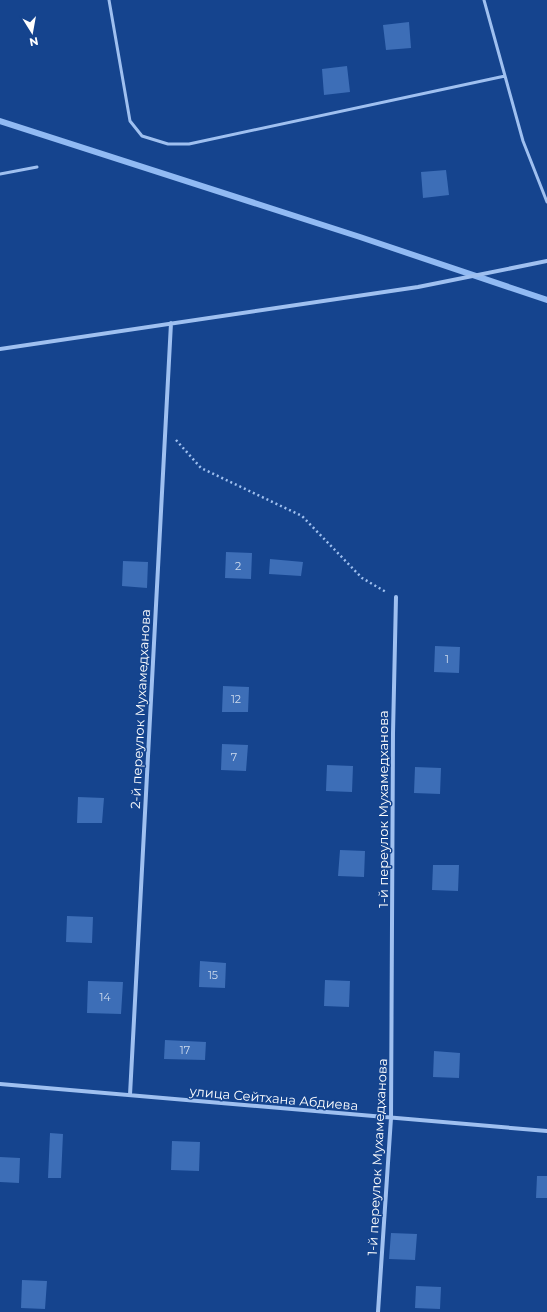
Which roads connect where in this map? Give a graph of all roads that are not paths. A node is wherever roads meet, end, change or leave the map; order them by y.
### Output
1 (109, 0) edge
2 (484, 0) edge
3 (505, 76) junction
4 (37, 167) dead end
5 (0, 174) edge
6 (547, 202) edge
7 (547, 261) edge
8 (171, 323) junction
9 (0, 349) edge
10 (396, 597) road end
11 (0, 1084) edge
12 (130, 1095) junction
13 (392, 1118) junction
14 (547, 1131) edge
15 (378, 1312) edge

1 - 3 lane
2 - 3 lane
3 - 6 lane
4 - 5 lane
7 - 8 street
8 - 9 street
8 - 12 street, 2-й переулок Мухамедханова
10 - 13 street, 1-й переулок Мухамедханова
11 - 12 street, улица Сейтхана Абдиева
12 - 13 street, улица Сейтхана Абдиева
13 - 14 street, улица Сейтхана Абдиева
13 - 15 street, 1-й переулок Мухамедханова

